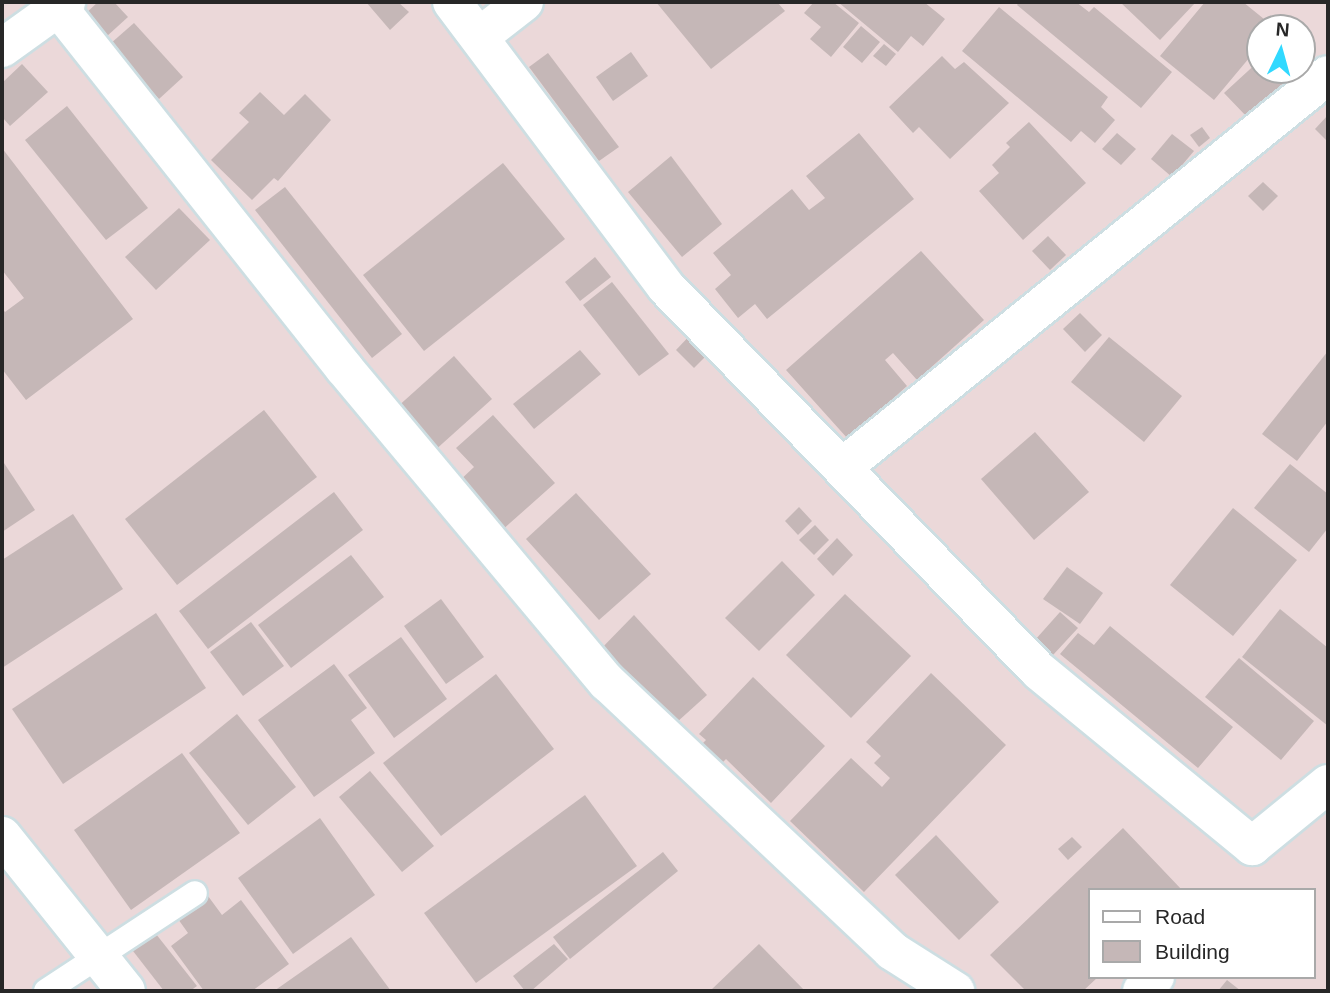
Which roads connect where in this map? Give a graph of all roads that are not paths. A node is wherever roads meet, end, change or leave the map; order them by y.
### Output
1 (452, 2) edge
2 (524, 2) edge
3 (60, 4) edge
4 (479, 37) junction
5 (2, 48) edge
6 (1328, 75) edge
7 (844, 466) junction
8 (1328, 784) edge
9 (2, 836) edge
10 (195, 893) dead end
11 (97, 955) junction
12 (46, 991) edge
13 (126, 991) edge
14 (955, 991) edge

1 - 4 street
2 - 4 street
3 - 5 street
3 - 14 street
4 - 7 street
6 - 7 street
7 - 8 street
9 - 11 street
10 - 11 lane
11 - 12 lane
11 - 13 street

